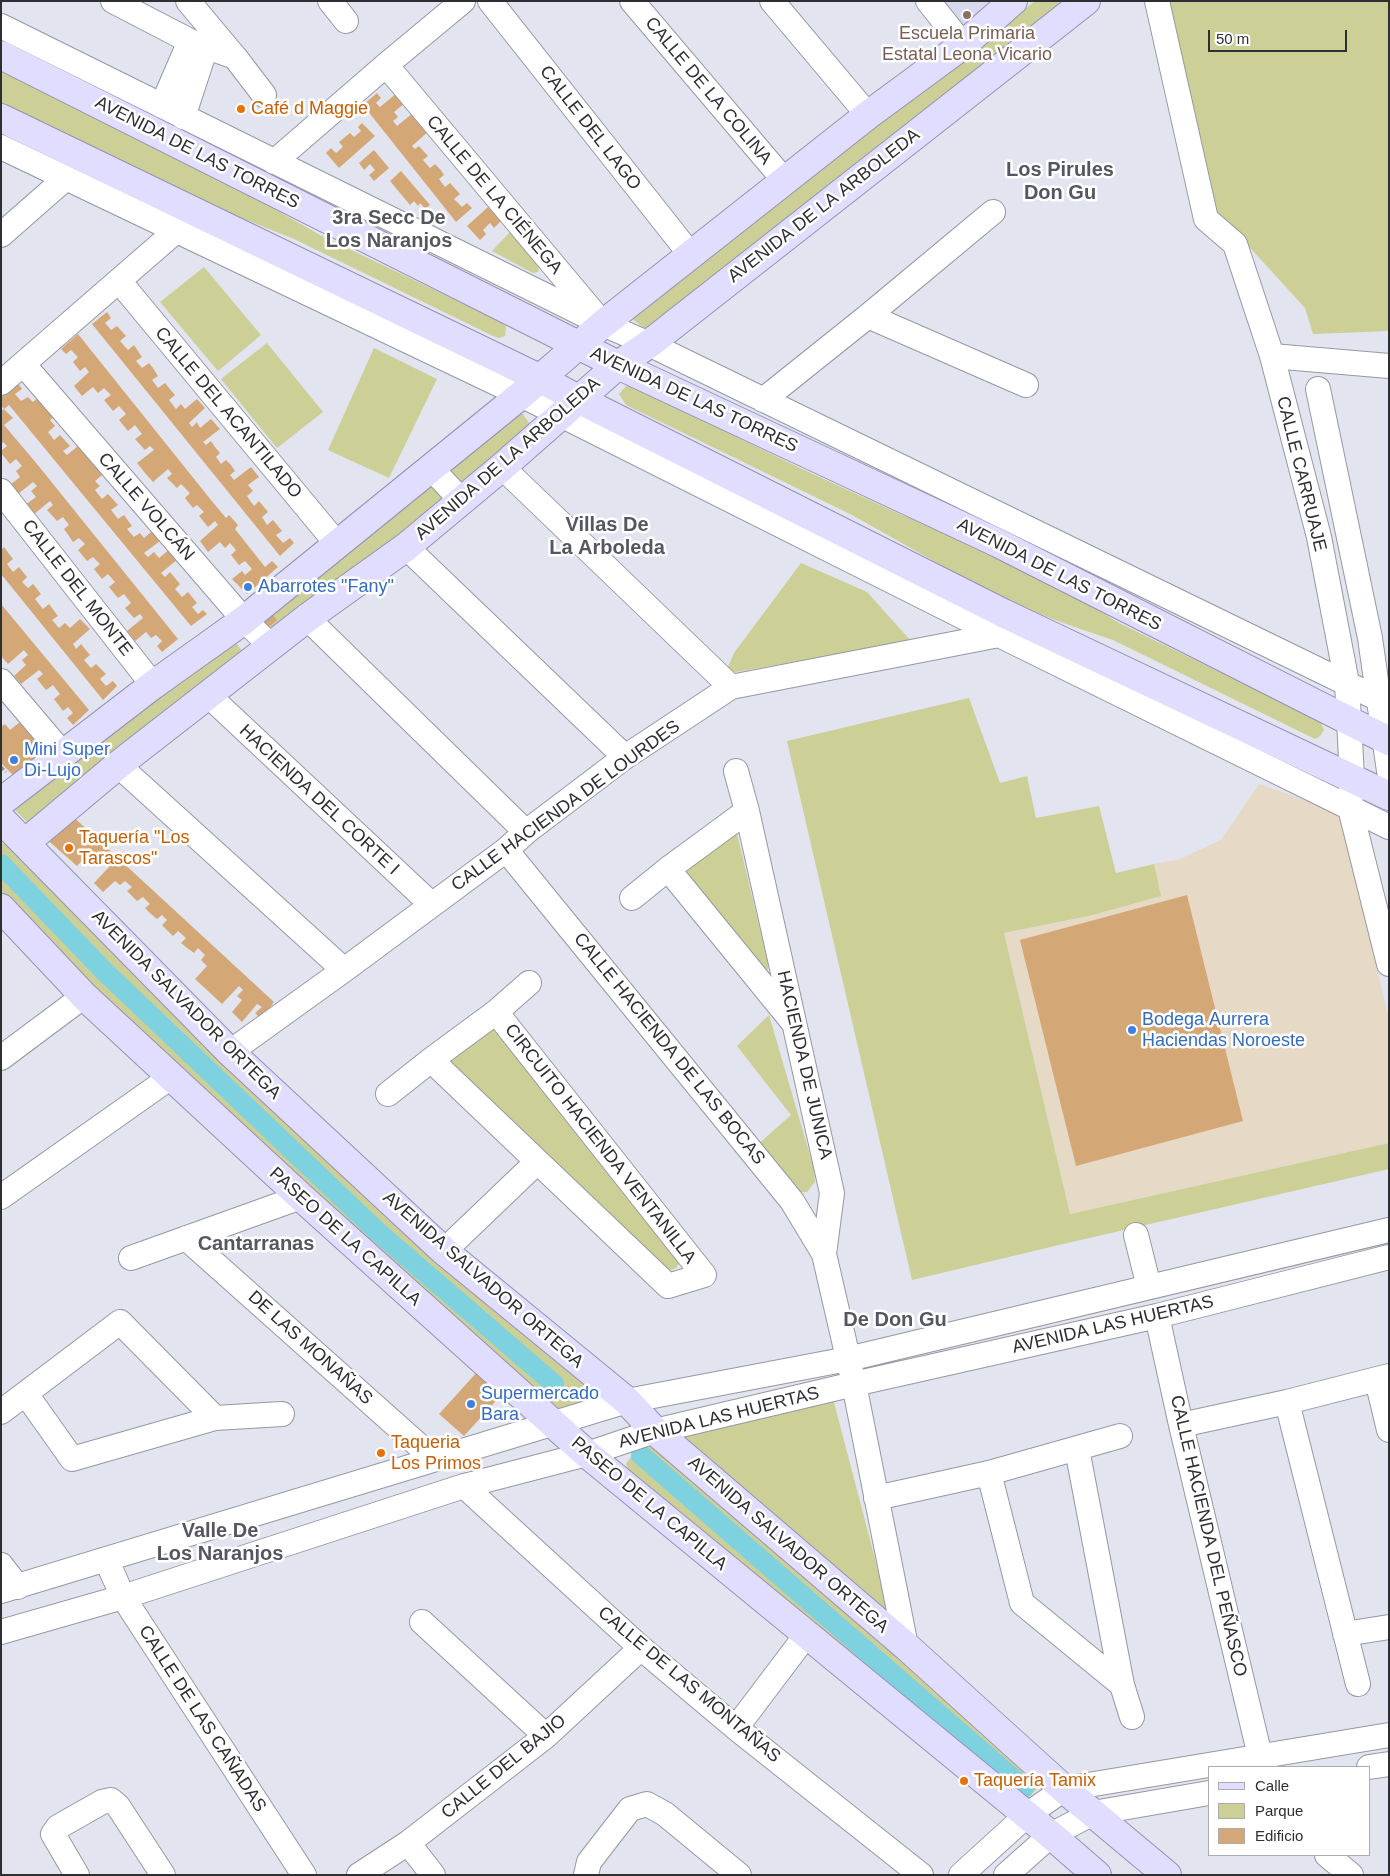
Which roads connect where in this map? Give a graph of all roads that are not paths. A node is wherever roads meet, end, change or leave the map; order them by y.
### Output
1 (113, 1) edge
2 (188, 1) edge
3 (330, 1) edge
4 (463, 1) edge
5 (490, 1) edge
6 (632, 1) edge
7 (772, 1) edge
8 (928, 1) edge
9 (1013, 1) edge
10 (1086, 1) edge
11 (1157, 1) edge
12 (346, 21) dead end
13 (1, 26) edge
14 (198, 44) junction
15 (964, 45) junction
16 (1, 55) edge
17 (235, 58) junction
18 (386, 65) junction
19 (264, 95) dead end
20 (162, 106) junction
21 (868, 115) junction
22 (182, 117) junction
23 (1, 118) edge
24 (1, 147) edge
25 (274, 162) junction
26 (66, 178) junction
27 (784, 180) junction
28 (993, 212) dead end
29 (4, 230) edge
30 (176, 231) junction
31 (690, 254) junction
32 (118, 281) junction
33 (868, 316) junction
34 (603, 324) junction
35 (578, 344) junction
36 (649, 344) junction
37 (1272, 356) junction
38 (24, 365) junction
39 (618, 365) junction
40 (1389, 366) edge
41 (1, 383) edge
42 (1026, 385) dead end
43 (531, 387) junction
44 (1318, 389) dead end
45 (763, 400) junction
46 (569, 407) junction
47 (502, 467) junction
48 (432, 469) junction
49 (1, 491) edge
50 (461, 500) junction
51 (338, 545) junction
52 (406, 547) junction
53 (307, 618) junction
54 (244, 620) junction
55 (999, 635) junction
56 (271, 646) junction
57 (1, 682) edge
58 (1347, 683) junction
59 (153, 685) junction
60 (731, 687) junction
61 (208, 695) junction
62 (1384, 702) edge
63 (1350, 722) junction
64 (1387, 741) edge
65 (63, 754) junction
66 (625, 757) junction
67 (118, 765) junction
68 (736, 771) dead end
69 (1389, 771) edge
70 (1352, 778) junction
71 (1389, 796) edge
72 (1, 802) edge
73 (1350, 808) junction
74 (747, 811) junction
75 (1, 819) edge
76 (1389, 827) edge
77 (526, 832) junction
78 (25, 843) junction
79 (506, 850) junction
80 (668, 869) junction
81 (632, 898) dead end
82 (431, 904) junction
83 (1, 908) edge
84 (1389, 964) edge
85 (344, 970) junction
86 (529, 983) dead end
87 (84, 996) junction
88 (496, 1012) junction
89 (795, 1024) junction
90 (230, 1052) junction
91 (1, 1058) edge
92 (431, 1060) junction
93 (171, 1077) junction
94 (388, 1094) dead end
95 (537, 1162) junction
96 (832, 1193) junction
97 (1, 1197) edge
98 (301, 1197) junction
99 (792, 1201) junction
100 (1389, 1230) edge
101 (1136, 1235) dead end
102 (186, 1238) junction
103 (444, 1251) junction
104 (824, 1254) junction
105 (1389, 1257) edge
106 (131, 1258) dead end
107 (1149, 1287) junction
108 (1157, 1316) junction
109 (848, 1359) junction
110 (1383, 1378) edge
111 (854, 1384) junction
112 (26, 1394) junction
113 (627, 1401) junction
114 (1287, 1402) junction
115 (1, 1412) edge
116 (282, 1414) dead end
117 (215, 1418) junction
118 (554, 1424) junction
119 (1181, 1425) junction
120 (1389, 1430) edge
121 (655, 1431) junction
122 (1120, 1436) dead end
123 (1077, 1449) junction
124 (587, 1454) junction
125 (434, 1459) junction
126 (989, 1472) junction
127 (464, 1486) junction
128 (876, 1498) junction
129 (106, 1559) junction
130 (1, 1565) edge
131 (9, 1589) edge
132 (123, 1597) junction
133 (422, 1622) dead end
134 (1389, 1627) edge
135 (1, 1632) edge
136 (807, 1634) junction
137 (1345, 1634) junction
138 (906, 1646) junction
139 (641, 1648) junction
140 (1358, 1684) dead end
141 (1122, 1685) junction
142 (1132, 1717) dead end
143 (736, 1728) junction
144 (1389, 1735) edge
145 (546, 1736) junction
146 (1260, 1756) junction
147 (1389, 1764) edge
148 (1370, 1768) edge
149 (1064, 1789) junction
150 (1208, 1794) edge
151 (1094, 1813) junction
152 (1026, 1816) junction
153 (1051, 1835) junction
154 (408, 1843) junction
155 (1329, 1856) edge
156 (77, 1875) edge
157 (163, 1875) edge
158 (304, 1875) edge
159 (359, 1875) edge
160 (433, 1875) edge
161 (586, 1875) edge
162 (739, 1875) edge
163 (921, 1875) edge
164 (961, 1875) edge
165 (1006, 1875) edge
166 (1097, 1875) edge
167 (1167, 1875) edge
168 (1351, 1875) edge

1 - 14 street
2 - 17 street
3 - 12 street
4 - 18 street
5 - 31 street, CALLE DEL LAGO
6 - 27 street, CALLE DE LA COLINA
7 - 21 street
8 - 15 street
9 - 15 main road
10 - 36 main road, AVENIDA DE LA ARBOLEDA
11 - 37 street, CALLE CARRUAJE
13 - 20 street, AVENIDA DE LAS TORRES
14 - 17 street
14 - 20 street
14 - 22 street
15 - 21 main road
16 - 35 main road, AVENIDA DE LAS TORRES
17 - 19 street
18 - 25 street
18 - 34 street, CALLE DE LA CIÉNEGA
20 - 22 street, AVENIDA DE LAS TORRES
21 - 27 main road
22 - 25 street, AVENIDA DE LAS TORRES
23 - 43 main road
24 - 26 street
25 - 34 street, AVENIDA DE LAS TORRES
26 - 29 street
26 - 30 street
27 - 31 main road
28 - 33 street
30 - 32 street
30 - 43 street
31 - 34 main road
32 - 38 street
32 - 51 street, CALLE DEL ACANTILADO
33 - 42 street
33 - 45 street
34 - 35 main road
34 - 36 street, AVENIDA DE LAS TORRES
35 - 39 main road, AVENIDA DE LAS TORRES
35 - 43 main road
36 - 39 main road, AVENIDA DE LA ARBOLEDA
36 - 45 street, AVENIDA DE LAS TORRES
37 - 40 street
37 - 58 street, CALLE CARRUAJE
38 - 41 street
38 - 54 street, CALLE VOLCÁN
39 - 46 main road, AVENIDA DE LA ARBOLEDA
39 - 63 main road, AVENIDA DE LAS TORRES
43 - 46 main road
43 - 48 main road
44 - 62 street
45 - 58 street, AVENIDA DE LAS TORRES
46 - 47 main road, AVENIDA DE LA ARBOLEDA
46 - 55 street
46 - 70 main road
47 - 50 main road, AVENIDA DE LA ARBOLEDA
47 - 60 street
48 - 50 street
48 - 51 main road
49 - 59 street, CALLE DEL MONTE
50 - 52 main road, AVENIDA DE LA ARBOLEDA
51 - 54 main road
52 - 53 main road, AVENIDA DE LA ARBOLEDA
52 - 66 street
53 - 56 main road, AVENIDA DE LA ARBOLEDA
53 - 77 street
54 - 56 street, CALLE VOLCÁN
54 - 59 main road
55 - 60 street, CALLE HACIENDA DE LOURDES
55 - 73 street
56 - 61 main road, AVENIDA DE LA ARBOLEDA
57 - 65 street
58 - 62 street, AVENIDA DE LAS TORRES
58 - 63 street, CALLE CARRUAJE
59 - 65 main road
60 - 66 street, CALLE HACIENDA DE LOURDES
61 - 67 main road, AVENIDA DE LA ARBOLEDA
61 - 82 street, HACIENDA DEL CORTE I
62 - 64 street
63 - 64 main road, AVENIDA DE LAS TORRES
63 - 70 street, CALLE CARRUAJE
64 - 69 street
65 - 72 main road
66 - 77 street, CALLE HACIENDA DE LOURDES
67 - 78 main road, AVENIDA DE LA ARBOLEDA
67 - 85 street
68 - 74 street, HACIENDA DE JUNICA
70 - 71 main road
70 - 73 street, CALLE CARRUAJE
73 - 76 street
73 - 84 street, CALLE CARRUAJE
74 - 80 street
74 - 89 street, HACIENDA DE JUNICA
75 - 78 main road, AVENIDA SALVADOR ORTEGA
77 - 79 street, CALLE HACIENDA DE LOURDES
78 - 90 main road, AVENIDA SALVADOR ORTEGA
79 - 82 street, CALLE HACIENDA DE LOURDES
79 - 99 street, CALLE HACIENDA DE LAS BOCAS
80 - 81 street
80 - 89 street
82 - 85 street, CALLE HACIENDA DE LOURDES
83 - 87 main road, PASEO DE LA CAPILLA
85 - 90 street, CALLE HACIENDA DE LOURDES
86 - 88 street
87 - 91 street
87 - 93 main road, PASEO DE LA CAPILLA
88 - 92 street
88 - 95 street, CIRCUITO HACIENDA VENTANILLA
89 - 96 street, HACIENDA DE JUNICA
90 - 103 main road, AVENIDA SALVADOR ORTEGA
92 - 94 street
92 - 95 street
93 - 97 street
93 - 98 main road, PASEO DE LA CAPILLA
95 - 103 street
96 - 99 street
96 - 104 street, HACIENDA DE JUNICA
98 - 102 street
98 - 118 main road, PASEO DE LA CAPILLA
99 - 104 street, CALLE HACIENDA DE LAS BOCAS
100 - 107 street, AVENIDA LAS HUERTAS
101 - 107 street
102 - 106 street
102 - 125 street, DE LAS MONAÑAS
103 - 113 main road, AVENIDA SALVADOR ORTEGA
104 - 109 street, HACIENDA DE JUNICA
105 - 108 street, AVENIDA LAS HUERTAS
107 - 109 street, AVENIDA LAS HUERTAS
108 - 111 street, AVENIDA LAS HUERTAS
108 - 119 street, CALLE HACIENDA DEL PEÑASCO
109 - 111 street, HACIENDA DE JUNICA
109 - 113 street, AVENIDA LAS HUERTAS
110 - 114 street
110 - 120 street
111 - 121 street, AVENIDA LAS HUERTAS
111 - 128 street, HACIENDA DE JUNICA
112 - 115 street
112 - 117 street
112 - 117 street
113 - 118 street, AVENIDA LAS HUERTAS
113 - 121 main road, AVENIDA SALVADOR ORTEGA
114 - 119 street
114 - 137 street
116 - 117 street
118 - 124 main road, PASEO DE LA CAPILLA
118 - 125 street, AVENIDA LAS HUERTAS
119 - 146 street, CALLE HACIENDA DEL PEÑASCO
121 - 124 street, AVENIDA LAS HUERTAS
121 - 138 main road, AVENIDA SALVADOR ORTEGA
122 - 123 street
123 - 126 street
123 - 141 street
124 - 127 street, AVENIDA LAS HUERTAS
124 - 136 main road, PASEO DE LA CAPILLA
125 - 129 street, AVENIDA LAS HUERTAS
126 - 128 street
126 - 141 street
127 - 132 street, AVENIDA LAS HUERTAS
127 - 139 street, CALLE DE LAS MONTAÑAS
128 - 138 street, HACIENDA DE JUNICA
129 - 131 street, AVENIDA LAS HUERTAS
129 - 132 street, CALLE DE LAS CAÑADAS
130 - 131 street
132 - 135 street, AVENIDA LAS HUERTAS
132 - 158 street, CALLE DE LAS CAÑADAS
133 - 145 street
134 - 137 street
136 - 143 street
136 - 152 main road, PASEO DE LA CAPILLA
137 - 140 street
138 - 149 main road, AVENIDA SALVADOR ORTEGA
139 - 143 street, CALLE DE LAS MONTAÑAS
139 - 145 street, CALLE DEL BAJIO
141 - 142 street
143 - 163 street, CALLE DE LAS MONTAÑAS
144 - 146 street
145 - 154 street, CALLE DEL BAJIO
146 - 149 street
147 - 148 street
149 - 151 main road, AVENIDA SALVADOR ORTEGA
149 - 152 street
150 - 151 street
151 - 153 street
151 - 167 main road, AVENIDA SALVADOR ORTEGA
152 - 153 main road, PASEO DE LA CAPILLA
152 - 164 street
153 - 165 street
153 - 166 main road, PASEO DE LA CAPILLA
154 - 159 street, CALLE DEL BAJIO
154 - 160 street
155 - 168 street
156 - 157 street
161 - 162 street

